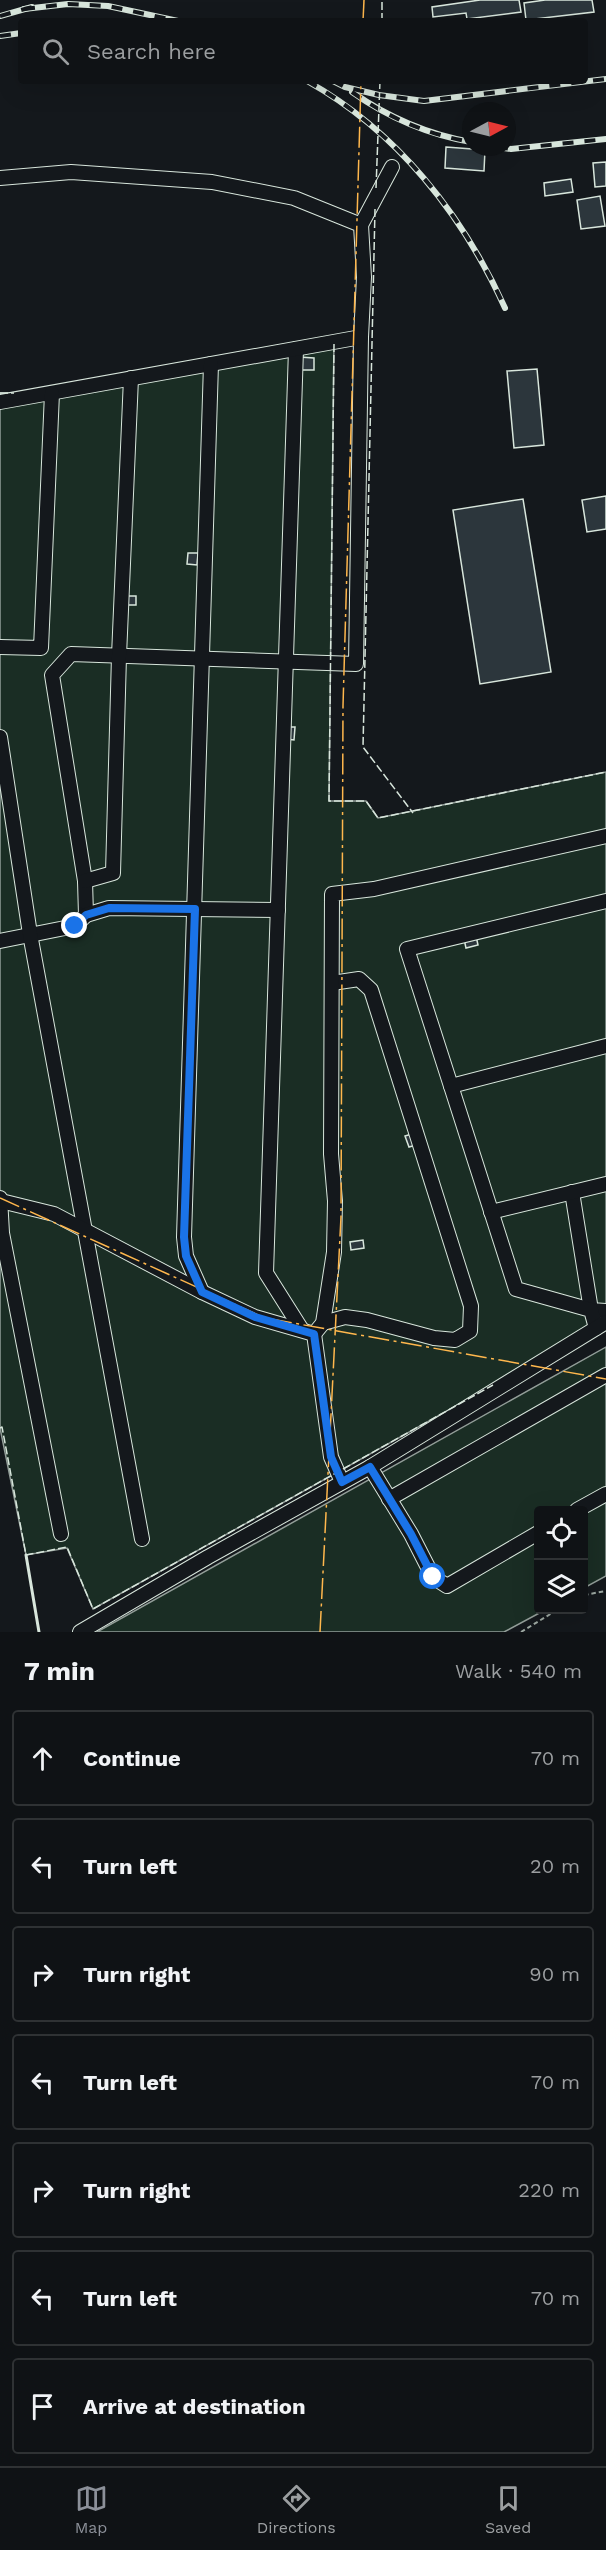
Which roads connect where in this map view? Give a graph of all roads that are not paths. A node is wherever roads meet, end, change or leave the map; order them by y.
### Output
1 (392, 167) dead end
2 (0, 178) edge
3 (361, 225) junction
4 (361, 337) junction
5 (296, 349) junction
6 (211, 364) junction
7 (131, 378) junction
8 (52, 393) junction
9 (0, 402) edge
10 (0, 647) edge
11 (119, 656) junction
12 (203, 659) junction
13 (286, 662) junction
14 (0, 737) edge
15 (606, 836) edge
16 (86, 881) junction
17 (606, 901) edge
18 (195, 909) junction
19 (278, 910) junction
20 (86, 915) junction
21 (30, 934) junction
22 (0, 940) edge
23 (332, 983) junction
24 (606, 1046) edge
25 (451, 1086) junction
26 (606, 1184) edge
27 (572, 1192) junction
28 (0, 1199) edge
29 (491, 1212) junction
30 (83, 1227) junction
31 (202, 1292) junction
32 (591, 1310) junction
33 (606, 1311) edge
34 (601, 1325) edge
35 (313, 1329) junction
36 (606, 1375) edge
37 (370, 1467) junction
38 (342, 1482) junction
39 (606, 1494) edge
40 (389, 1499) junction
41 (585, 1506) edge
42 (62, 1534) dead end
43 (534, 1535) edge
44 (142, 1539) dead end
45 (80, 1632) edge

1 - 3 street
2 - 3 street
3 - 4 street
4 - 5 street
4 - 13 street
5 - 6 street
5 - 13 street
6 - 7 street
6 - 12 street
7 - 8 street
7 - 11 street
8 - 9 street
8 - 10 street
11 - 12 street
11 - 16 street
11 - 16 street
12 - 13 street
12 - 18 street
13 - 19 street
14 - 21 street
15 - 23 street
16 - 20 street
17 - 25 street
18 - 19 street
18 - 20 street
18 - 31 street
19 - 35 street
20 - 21 street
21 - 22 street
21 - 30 street
23 - 35 street
23 - 35 street
24 - 25 street
25 - 29 street
26 - 27 street
27 - 29 street
27 - 32 street
28 - 30 street
28 - 42 street
29 - 32 street
30 - 31 street
30 - 44 street
31 - 35 street
32 - 33 street
32 - 34 street
34 - 37 street
35 - 38 street
36 - 40 street
37 - 38 street
37 - 40 street
38 - 45 street
39 - 41 street
40 - 43 street

